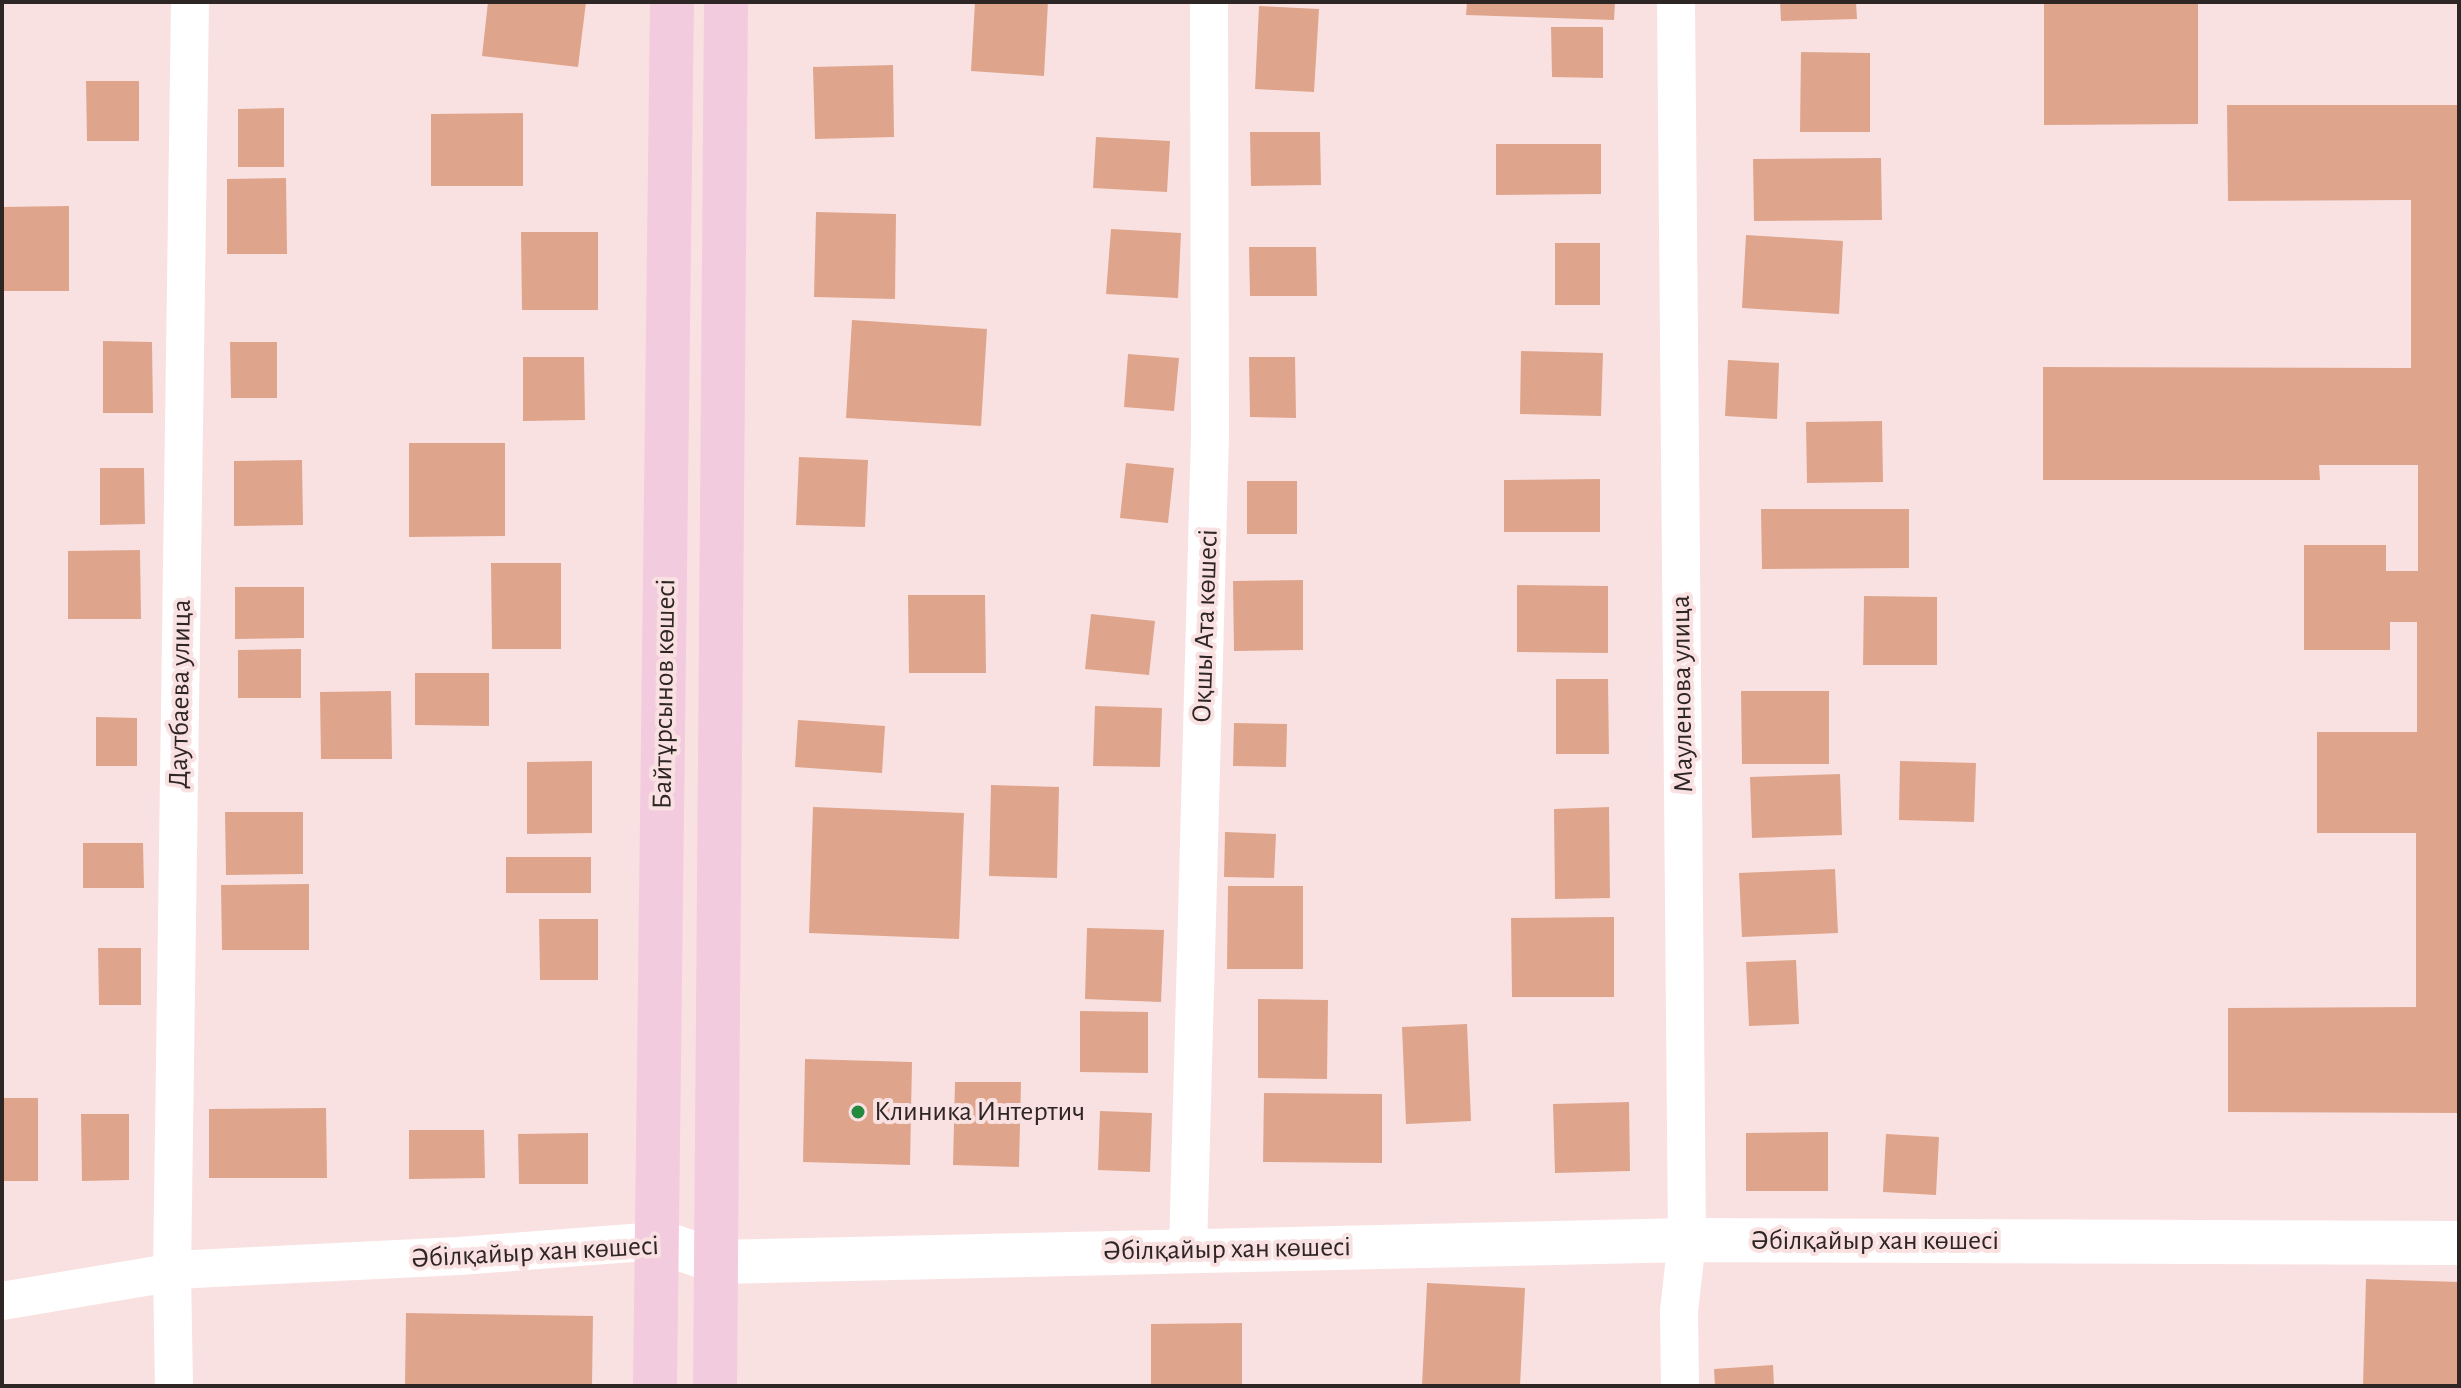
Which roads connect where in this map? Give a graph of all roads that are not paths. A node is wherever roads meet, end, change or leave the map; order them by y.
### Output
1 (190, 2) edge
2 (672, 2) edge
3 (726, 2) edge
4 (1209, 2) edge
5 (1676, 2) edge
6 (1687, 1240) junction
7 (658, 1241) junction
8 (2459, 1243) edge
9 (1188, 1250) junction
10 (718, 1262) junction
11 (172, 1272) junction
12 (2, 1301) edge
13 (174, 1386) edge
14 (655, 1386) edge
15 (715, 1386) edge
16 (1680, 1386) edge

1 - 11 street, Даутбаева улица
2 - 7 main road, Байтұрсынов көшесі
3 - 10 main road, Байтұрсынов көшесі
4 - 9 street, Оқшы Ата көшесі
5 - 6 street, Мауленова улица
6 - 8 street, Әбілқайыр хан көшесі
6 - 9 street, Әбілқайыр хан көшесі
6 - 16 street, Мауленова улица
7 - 10 street, Әбілқайыр хан көшесі
7 - 11 street, Әбілқайыр хан көшесі
7 - 14 main road, Байтұрсынов көшесі
9 - 10 street, Әбілқайыр хан көшесі
10 - 15 main road, Байтұрсынов көшесі
11 - 12 street, Әбілқайыр хан көшесі
11 - 13 street, Даутбаева улица

